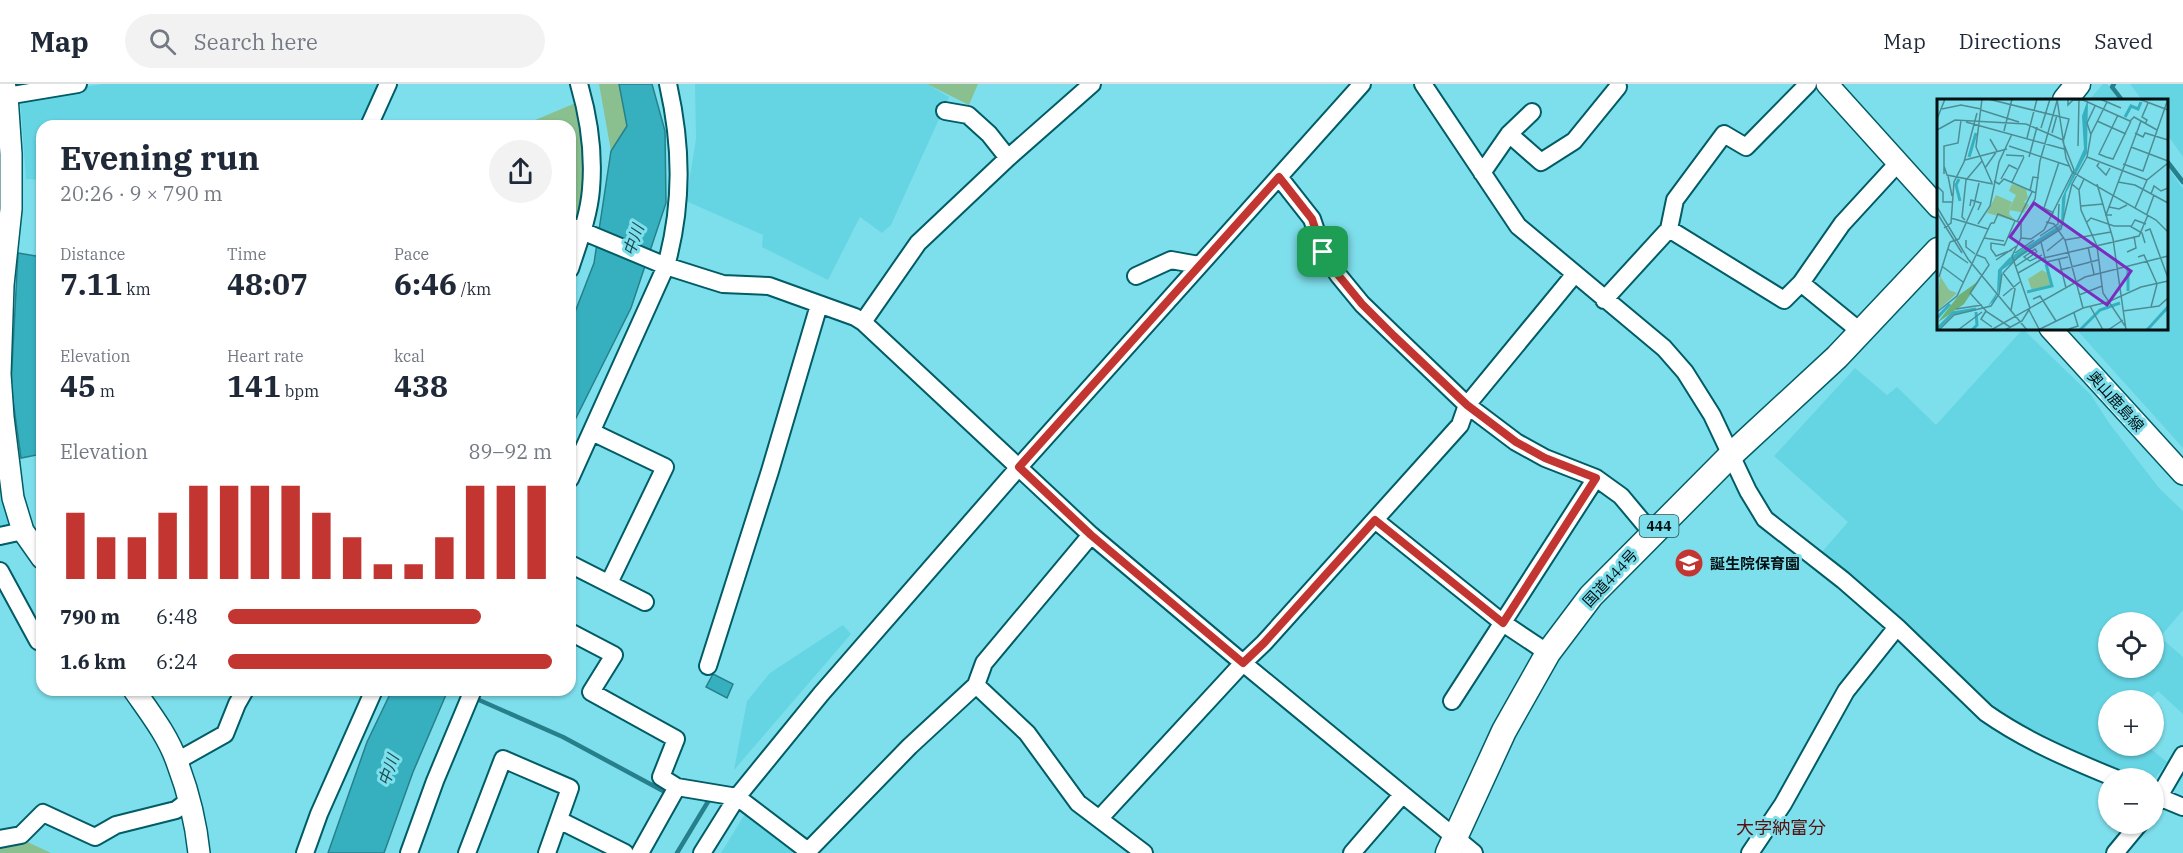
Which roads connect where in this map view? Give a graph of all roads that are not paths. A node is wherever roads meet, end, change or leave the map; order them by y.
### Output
1 (78, 84) edge
2 (388, 84) edge
3 (579, 84) edge
4 (668, 84) edge
5 (1092, 84) edge
6 (1362, 84) edge
7 (1423, 84) edge
8 (1808, 84) edge
9 (1827, 84) edge
10 (2078, 84) edge
11 (1618, 87) dead end
12 (4, 92) edge
13 (2066, 99) edge
14 (945, 111) dead end
15 (1532, 112) dead end
16 (372, 120) edge
17 (1509, 134) junction
18 (1008, 158) junction
19 (1898, 162) junction
20 (1482, 173) junction
21 (1279, 177) junction
22 (1937, 206) edge
23 (576, 229) edge
24 (1669, 229) junction
25 (1937, 251) edge
26 (1199, 265) junction
27 (666, 266) junction
28 (1574, 275) junction
29 (1136, 276) dead end
30 (1801, 283) junction
31 (1604, 300) junction
32 (819, 305) junction
33 (863, 322) junction
34 (2052, 330) edge
35 (1861, 332) junction
36 (1467, 405) junction
37 (592, 432) junction
38 (1731, 455) junction
39 (576, 465) edge
40 (1019, 467) junction
41 (2183, 474) edge
42 (1596, 478) junction
43 (1375, 520) junction
44 (23, 531) junction
45 (1652, 533) junction
46 (1091, 535) junction
47 (0, 536) edge
48 (36, 549) edge
49 (576, 567) edge
50 (0, 571) edge
51 (609, 584) junction
52 (645, 602) dead end
53 (1503, 623) junction
54 (1897, 627) junction
55 (576, 635) edge
56 (36, 637) edge
57 (1548, 653) junction
58 (1243, 663) junction
59 (708, 666) dead end
60 (976, 686) junction
61 (138, 696) edge
62 (242, 696) edge
63 (371, 696) edge
64 (470, 696) edge
65 (1452, 701) dead end
66 (2183, 756) edge
67 (177, 761) junction
68 (2098, 771) edge
69 (2164, 786) edge
70 (677, 787) junction
71 (1402, 795) junction
72 (737, 797) junction
73 (189, 800) junction
74 (2164, 801) edge
75 (2183, 807) edge
76 (1099, 819) junction
77 (559, 820) junction
78 (2131, 834) edge
79 (0, 839) edge
80 (1451, 845) edge
81 (199, 853) edge
82 (305, 853) edge
83 (409, 853) edge
84 (467, 853) edge
85 (547, 853) edge
86 (625, 853) edge
87 (640, 853) edge
88 (702, 853) edge
89 (1144, 853) edge
90 (1352, 853) edge
91 (1474, 853) edge
92 (1750, 853) edge
93 (2115, 853) edge

1 - 12 street
2 - 16 street
3 - 23 street
4 - 27 street
5 - 18 street
6 - 21 street
7 - 20 street
8 - 24 street
9 - 19 main road
10 - 13 highway
11 - 17 street
12 - 44 main road
14 - 18 street
15 - 17 street
17 - 20 street
18 - 33 street
19 - 22 main road
19 - 30 street
20 - 28 street
21 - 26 street
21 - 36 street
23 - 27 street
24 - 30 street
24 - 31 street
25 - 35 highway, 国道444号 / 444
26 - 29 street
26 - 40 street
27 - 32 street
27 - 37 street
28 - 31 street
28 - 36 street
30 - 35 street
31 - 38 street
32 - 33 street
32 - 59 street
33 - 40 street
34 - 41 main road, 奥山鹿島線
35 - 38 highway, 国道444号 / 444
36 - 42 street
36 - 43 street
37 - 39 street
37 - 51 street
38 - 45 highway, 国道444号 / 444
38 - 54 street
40 - 46 street
40 - 72 street
42 - 45 street
42 - 53 street
43 - 53 street
43 - 58 street
44 - 47 street
44 - 48 main road
45 - 57 highway, 国道444号 / 444
46 - 58 street
46 - 60 street
49 - 51 street
50 - 56 street
51 - 52 street
53 - 57 street
53 - 65 street
54 - 68 street
54 - 92 street
55 - 70 street
57 - 80 highway, 国道444号 / 444
58 - 71 street
58 - 76 street
60 - 72 street
60 - 76 street
61 - 67 main road
62 - 67 street
63 - 82 street
64 - 83 street
66 - 69 street
67 - 73 main road
70 - 72 street
70 - 87 street
71 - 80 street
71 - 90 street
72 - 88 street
73 - 79 street
73 - 81 main road
74 - 75 street
76 - 89 street
77 - 84 street
77 - 85 street
77 - 86 street
78 - 93 street
80 - 91 street

